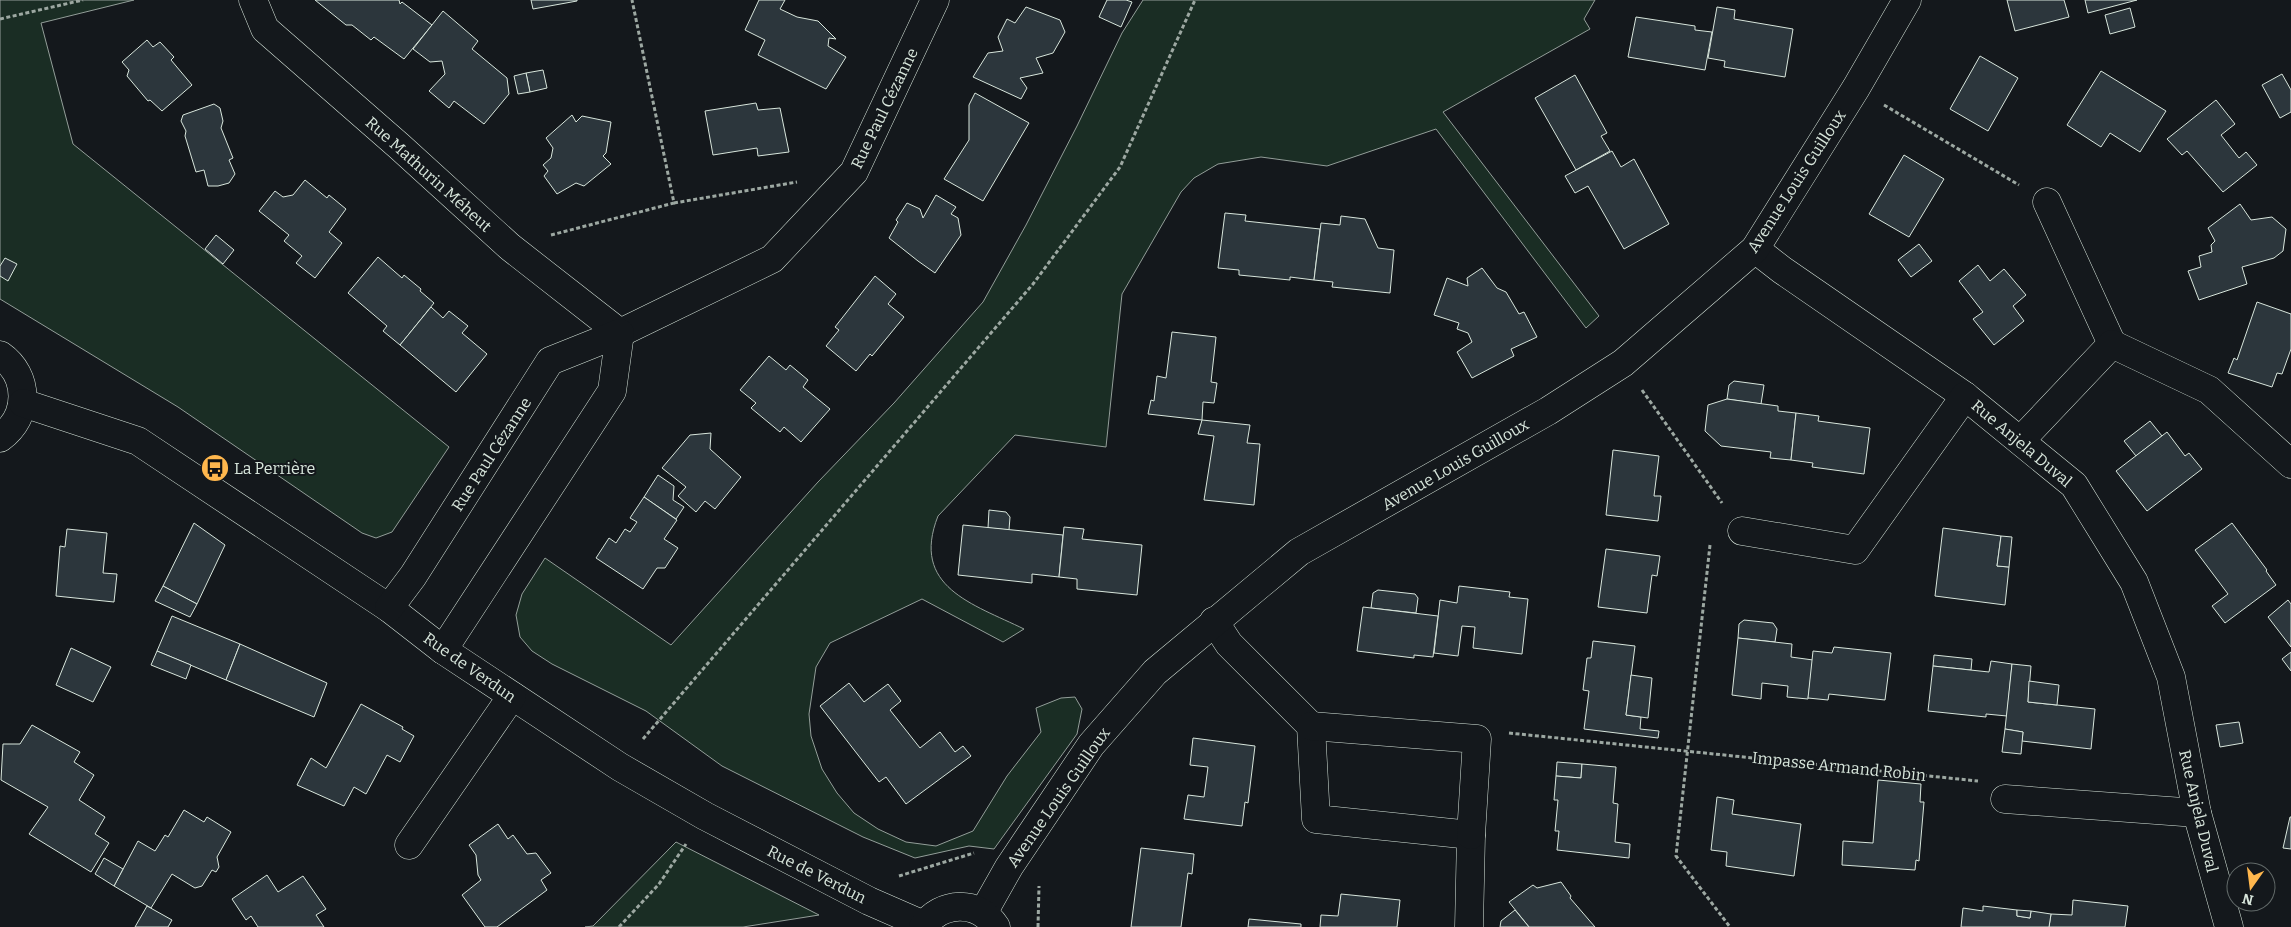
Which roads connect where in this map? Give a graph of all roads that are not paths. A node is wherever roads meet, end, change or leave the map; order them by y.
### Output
1 (253, 0) edge
2 (935, 0) edge
3 (1907, 0) edge
4 (2047, 202) road end
5 (1755, 249) junction
6 (620, 333) junction
7 (2112, 344) junction
8 (0, 355) edge
9 (1965, 396) junction
10 (23, 403) junction
11 (0, 438) edge
12 (2021, 440) junction
13 (2291, 464) edge
14 (1742, 531) road end
15 (389, 608) junction
16 (1214, 621) junction
17 (443, 650) junction
18 (512, 696) junction
19 (1311, 726) junction
20 (2005, 798) road end
21 (2197, 813) junction
22 (1471, 835) junction
23 (409, 845) dead end
24 (990, 920) edge
25 (924, 926) edge
26 (1468, 927) edge
27 (2229, 927) edge

1 - 6 street, Rue Mathurin Méheut
2 - 6 street, Rue Paul Cézanne
3 - 5 street, Avenue Louis Guilloux
4 - 7 street
5 - 9 street, Rue Anjela Duval
5 - 16 street, Avenue Louis Guilloux
6 - 15 street, Rue Paul Cézanne
6 - 17 street
7 - 12 street
7 - 13 street
8 - 10 street
9 - 12 street, Rue Anjela Duval
9 - 14 street
10 - 11 street
10 - 15 street, Rue de Verdun
12 - 21 street, Rue Anjela Duval
15 - 17 street, Rue de Verdun
16 - 19 street
16 - 24 street, Avenue Louis Guilloux
17 - 18 street, Rue de Verdun
18 - 23 street
18 - 25 street, Rue de Verdun
19 - 22 street
19 - 22 street
20 - 21 street
21 - 27 street, Rue Anjela Duval
22 - 26 street
24 - 25 street

